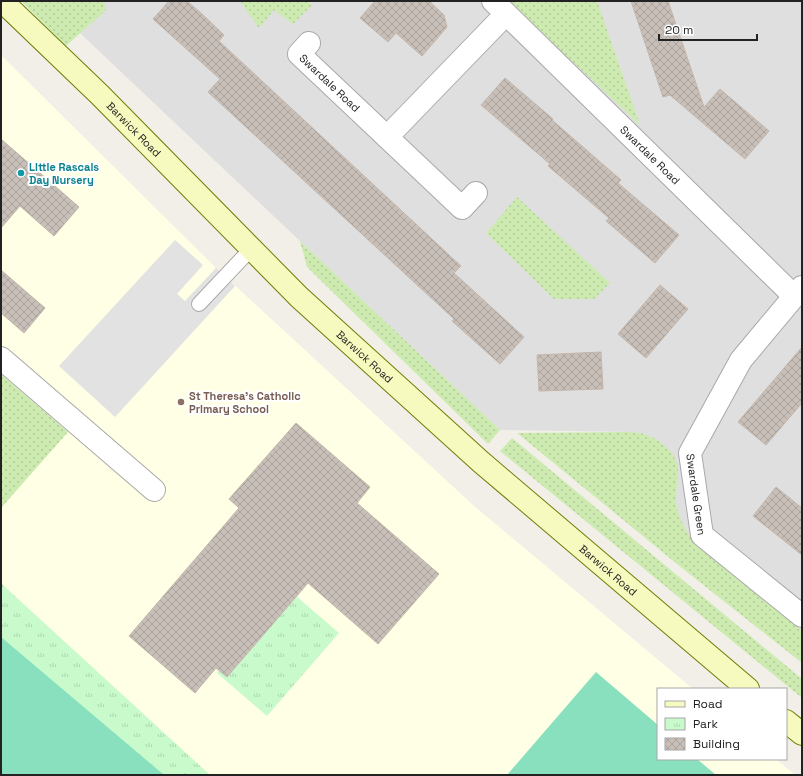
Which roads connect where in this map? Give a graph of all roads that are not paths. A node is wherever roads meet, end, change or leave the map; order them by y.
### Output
1 (2, 1) edge
2 (500, 7) edge
3 (309, 43) dead end
4 (387, 138) junction
5 (476, 193) dead end
6 (251, 249) junction
7 (798, 292) edge
8 (199, 304) dead end
9 (1, 358) edge
10 (154, 490) dead end
11 (802, 616) edge
12 (747, 688) edge
13 (787, 722) edge
14 (802, 734) edge

1 - 6 street, Barwick Road
2 - 4 street, Swardale Road
2 - 7 street, Swardale Road
3 - 4 street, Swardale Road
4 - 5 street, Swardale Road
6 - 8 lane
6 - 12 street, Barwick Road
7 - 11 street, Swardale Green
9 - 10 street
13 - 14 street

